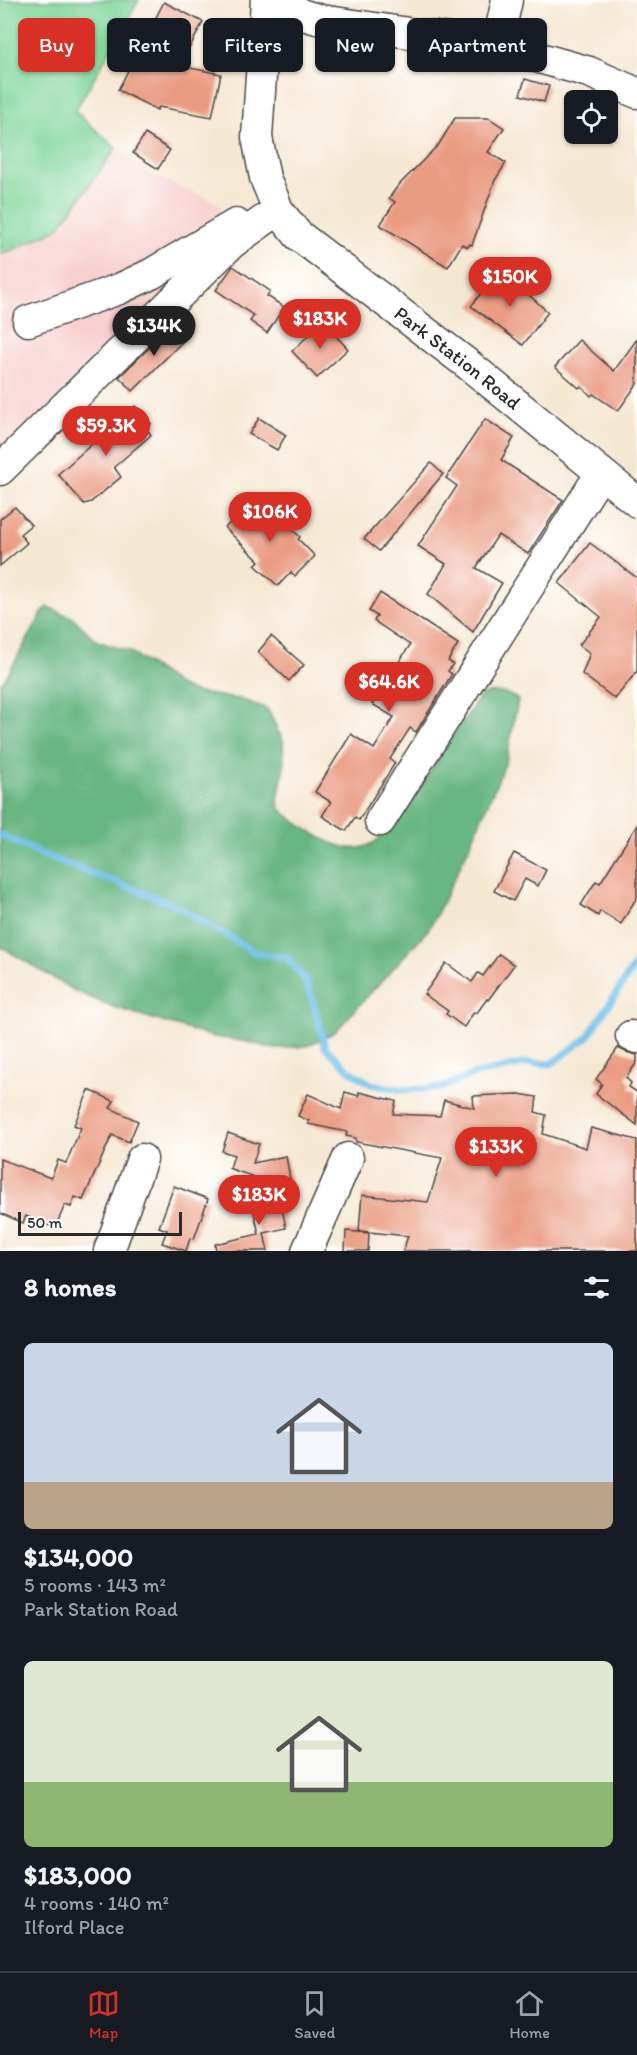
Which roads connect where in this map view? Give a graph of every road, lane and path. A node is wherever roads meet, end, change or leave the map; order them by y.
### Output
1 (268, 0) edge
2 (507, 0) edge
3 (503, 18) edge
4 (407, 33) edge
5 (547, 60) edge
6 (637, 93) edge
7 (277, 206) junction
8 (28, 321) dead end
9 (0, 470) edge
10 (601, 473) junction
11 (637, 502) edge
12 (381, 821) dead end
13 (348, 1158) dead end
14 (142, 1159) dead end
15 (109, 1251) edge
16 (307, 1251) edge

1 - 4 street
1 - 7 street, Park Station Road
2 - 3 street
5 - 6 street
7 - 8 street
7 - 9 street
7 - 10 street, Park Station Road
10 - 11 street, Park Station Road
10 - 12 street
13 - 16 street
14 - 15 street

